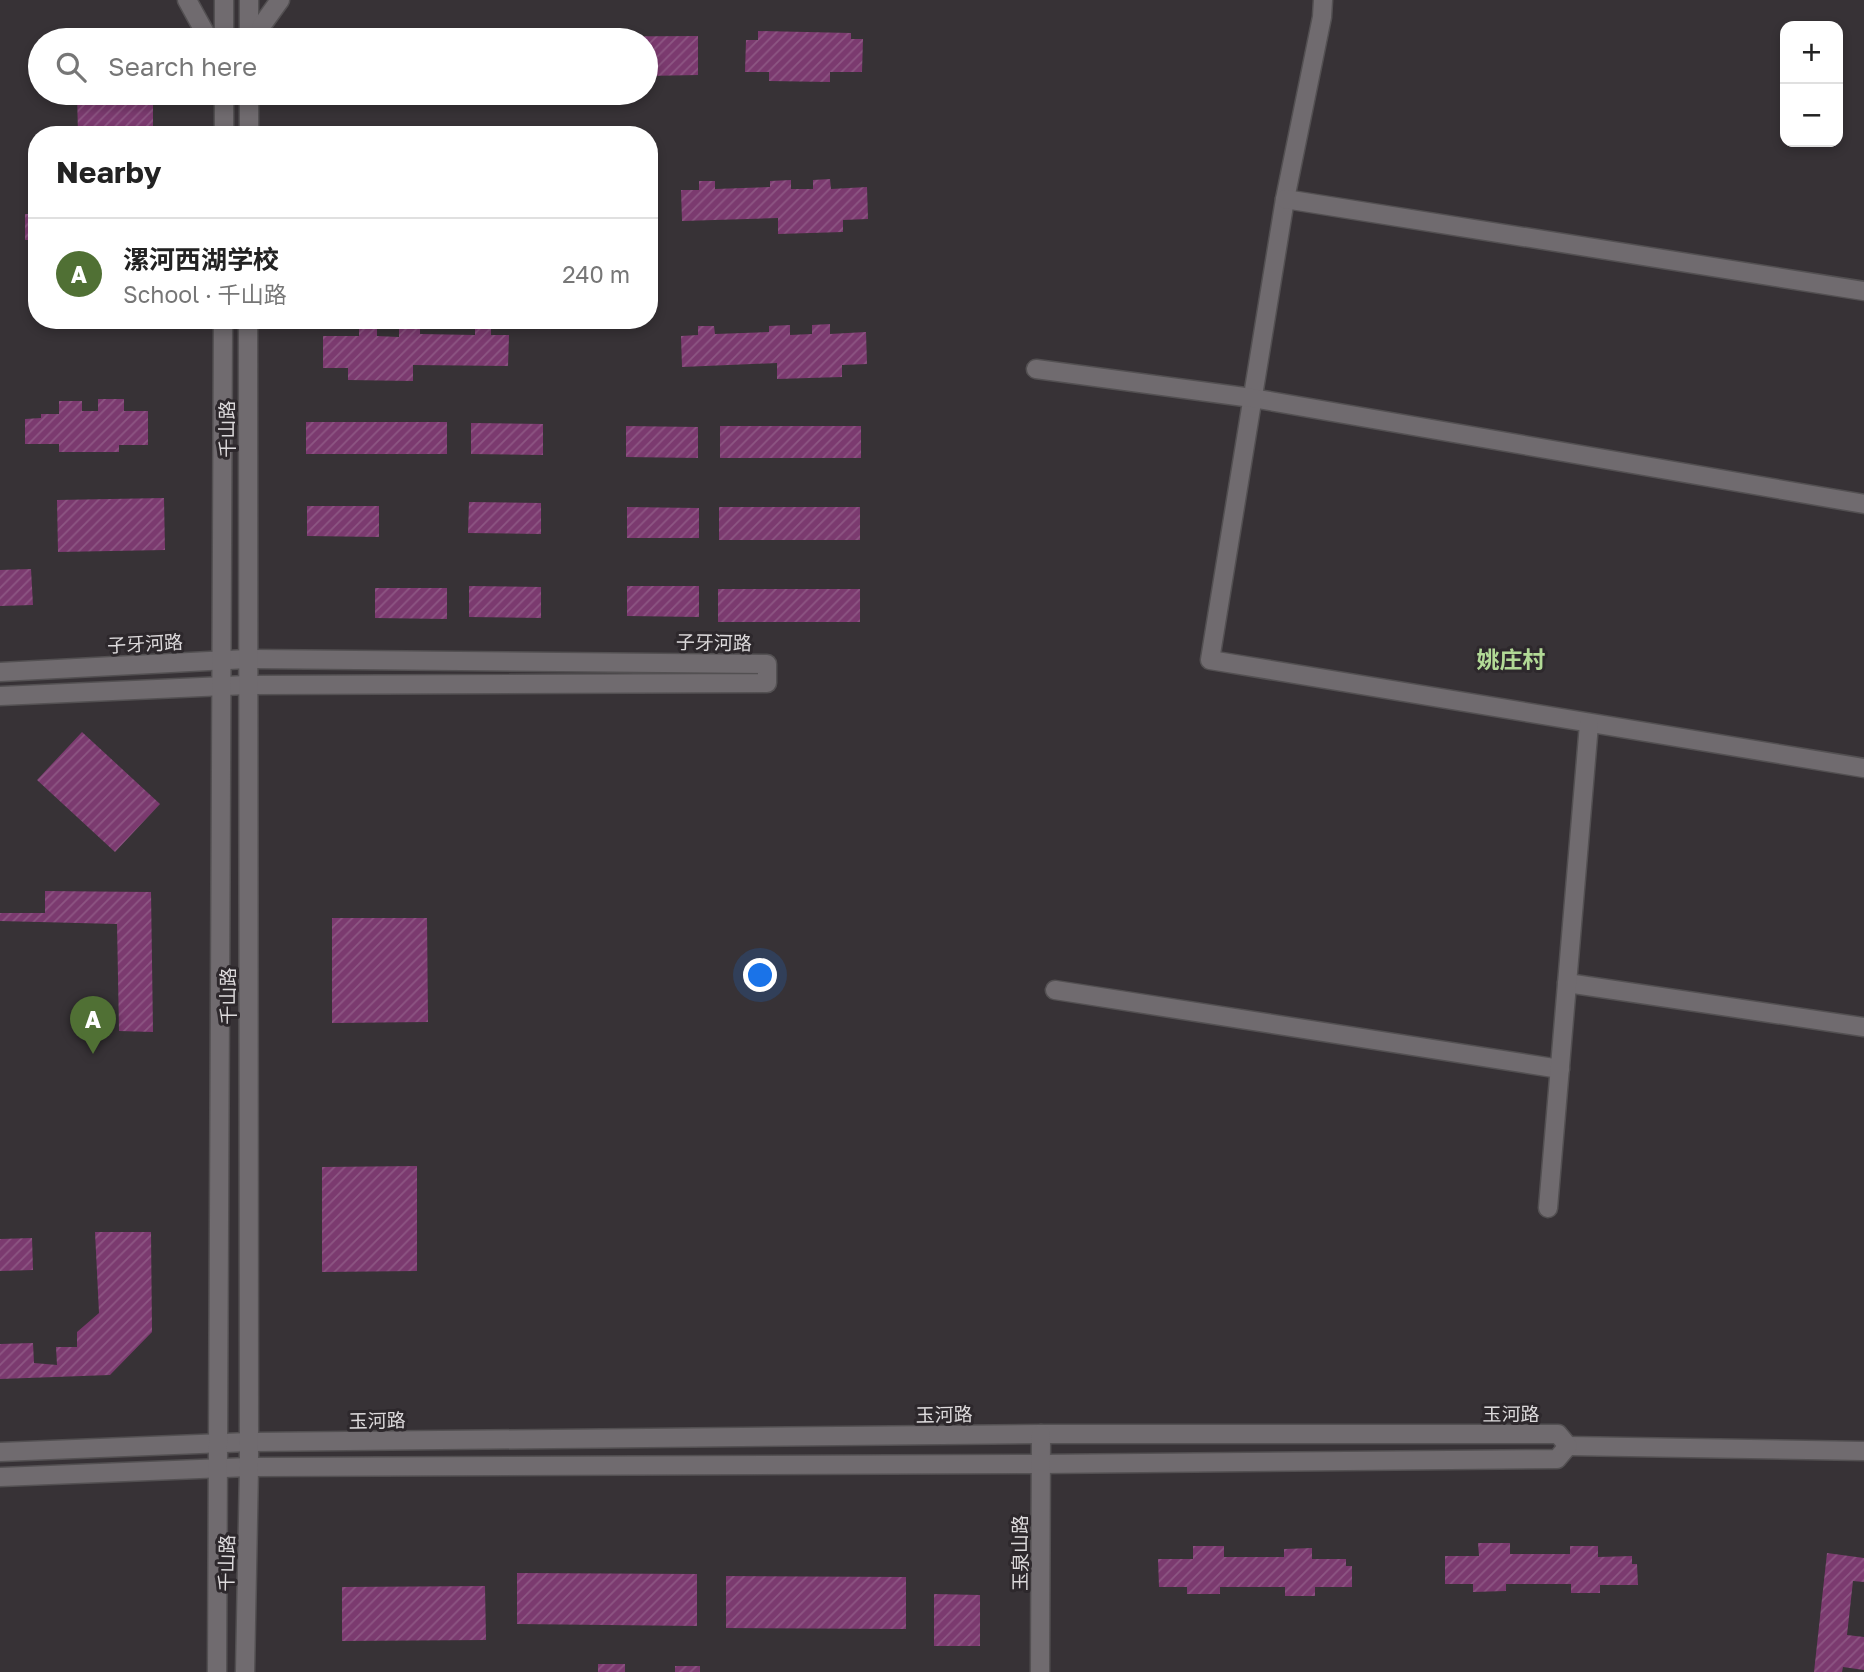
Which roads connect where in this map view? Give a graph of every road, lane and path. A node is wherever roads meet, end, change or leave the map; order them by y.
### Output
1 (187, 0) edge
2 (224, 0) edge
3 (249, 0) edge
4 (280, 0) edge
5 (1323, 0) edge
6 (202, 28) edge
7 (224, 28) edge
8 (249, 28) edge
9 (261, 28) edge
10 (224, 105) edge
11 (249, 105) edge
12 (224, 126) edge
13 (248, 126) edge
14 (1285, 199) junction
15 (1864, 291) edge
16 (223, 329) edge
17 (248, 329) edge
18 (1036, 369) dead end
19 (1252, 398) junction
20 (1864, 504) edge
21 (247, 659) junction
22 (221, 660) junction
23 (0, 672) edge
24 (247, 685) junction
25 (221, 686) junction
26 (0, 696) edge
27 (1589, 724) junction
28 (1864, 768) edge
29 (1567, 983) junction
30 (1055, 990) dead end
31 (1864, 1027) edge
32 (1560, 1069) junction
33 (1548, 1208) dead end
34 (1041, 1434) junction
35 (248, 1442) junction
36 (217, 1443) junction
37 (1568, 1446) junction
38 (1864, 1451) edge
39 (0, 1452) edge
40 (1041, 1464) junction
41 (248, 1467) junction
42 (217, 1469) junction
43 (0, 1477) edge
44 (217, 1672) edge
45 (245, 1672) edge
46 (1040, 1672) edge

1 - 6 street
2 - 7 street
3 - 8 street
4 - 9 street
5 - 14 street
10 - 12 street
11 - 13 street
14 - 15 street
14 - 19 street
16 - 22 street, 千山路
17 - 21 street, 千山路
18 - 19 street
19 - 20 street
19 - 27 street
21 - 22 street, 子牙河路
21 - 24 street, 千山路
21 - 24 street, 子牙河路
22 - 23 street, 子牙河路
22 - 25 street, 千山路
24 - 25 street, 子牙河路
24 - 35 street, 千山路
25 - 26 street, 子牙河路
25 - 36 street, 千山路
27 - 28 street
27 - 29 street
29 - 31 street
29 - 32 street
30 - 32 street
32 - 33 street
34 - 35 street, 玉河路
34 - 37 street, 玉河路
34 - 40 street, 玉泉山路
35 - 36 street, 玉河路
35 - 41 street, 千山路
36 - 39 street, 玉河路
36 - 42 street, 千山路
37 - 38 street
37 - 40 street
40 - 41 street
40 - 46 street, 玉泉山路
41 - 42 street
41 - 45 street, 千山路
42 - 43 street
42 - 44 street, 千山路

